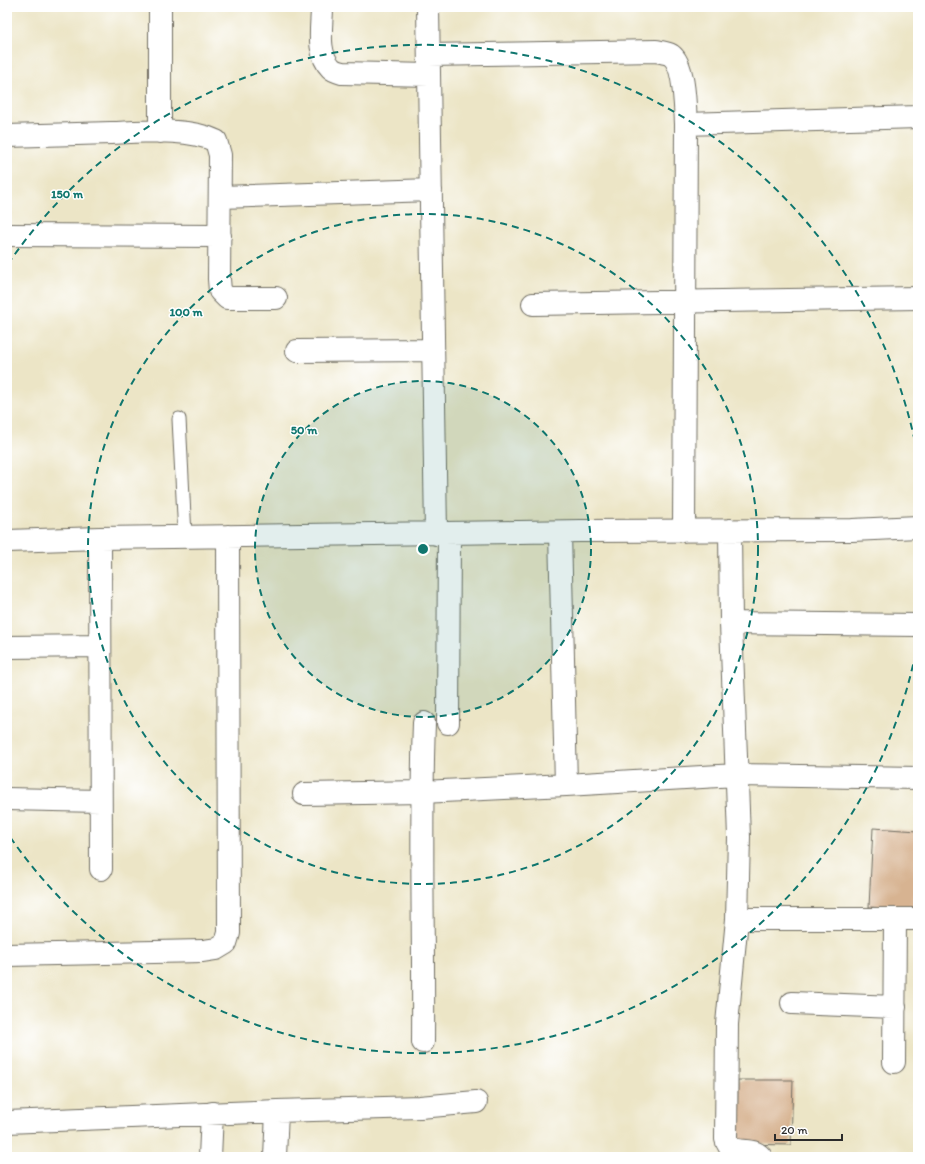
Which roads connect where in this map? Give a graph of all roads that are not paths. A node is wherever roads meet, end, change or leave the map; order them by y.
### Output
1 (160, 7) edge
2 (322, 7) edge
3 (428, 7) edge
4 (429, 65) junction
5 (918, 117) edge
6 (686, 124) junction
7 (160, 132) junction
8 (7, 136) edge
9 (431, 190) junction
10 (220, 197) junction
11 (7, 235) edge
12 (220, 236) junction
13 (276, 298) dead end
14 (918, 298) edge
15 (685, 301) junction
16 (533, 304) dead end
17 (433, 350) junction
18 (297, 351) dead end
19 (179, 419) dead end
20 (918, 527) edge
21 (730, 530) junction
22 (684, 531) junction
23 (560, 532) junction
24 (442, 534) junction
25 (185, 536) junction
26 (228, 536) junction
27 (100, 538) junction
28 (7, 541) edge
29 (731, 623) junction
30 (918, 625) edge
31 (100, 646) junction
32 (7, 647) edge
33 (424, 723) dead end
34 (448, 723) dead end
35 (736, 775) junction
36 (918, 778) edge
37 (566, 785) junction
38 (422, 792) junction
39 (304, 794) dead end
40 (7, 799) edge
41 (100, 801) junction
42 (101, 869) dead end
43 (737, 919) junction
44 (895, 919) junction
45 (918, 919) edge
46 (7, 955) edge
47 (792, 1003) dead end
48 (895, 1006) junction
49 (423, 1042) dead end
50 (894, 1062) dead end
51 (476, 1102) dead end
52 (277, 1111) junction
53 (212, 1113) junction
54 (7, 1122) edge
55 (210, 1157) edge
56 (275, 1157) edge
57 (761, 1157) edge

1 - 7 street
2 - 4 street
3 - 4 street
4 - 6 street
4 - 9 street
5 - 6 street
6 - 15 street
7 - 8 street
7 - 10 street
9 - 10 street
9 - 17 street
10 - 12 street
11 - 12 street
12 - 13 street
14 - 15 street
15 - 16 street
15 - 22 street
17 - 18 street
17 - 24 street
19 - 25 lane
20 - 21 street
21 - 22 street
21 - 29 street
22 - 23 street
23 - 24 street
23 - 37 street
24 - 26 street
24 - 34 street
25 - 26 street
25 - 27 street
26 - 46 street
27 - 28 street
27 - 31 street
29 - 30 street
29 - 35 street
31 - 32 street
31 - 41 street
33 - 38 street
35 - 36 street
35 - 37 street
35 - 43 street
37 - 38 street
38 - 39 street
38 - 49 street
40 - 41 street
41 - 42 street
43 - 44 street
43 - 57 street
44 - 45 street
44 - 48 street
47 - 48 street
48 - 50 street
51 - 52 street
52 - 53 street
52 - 56 street
53 - 54 street
53 - 55 street

